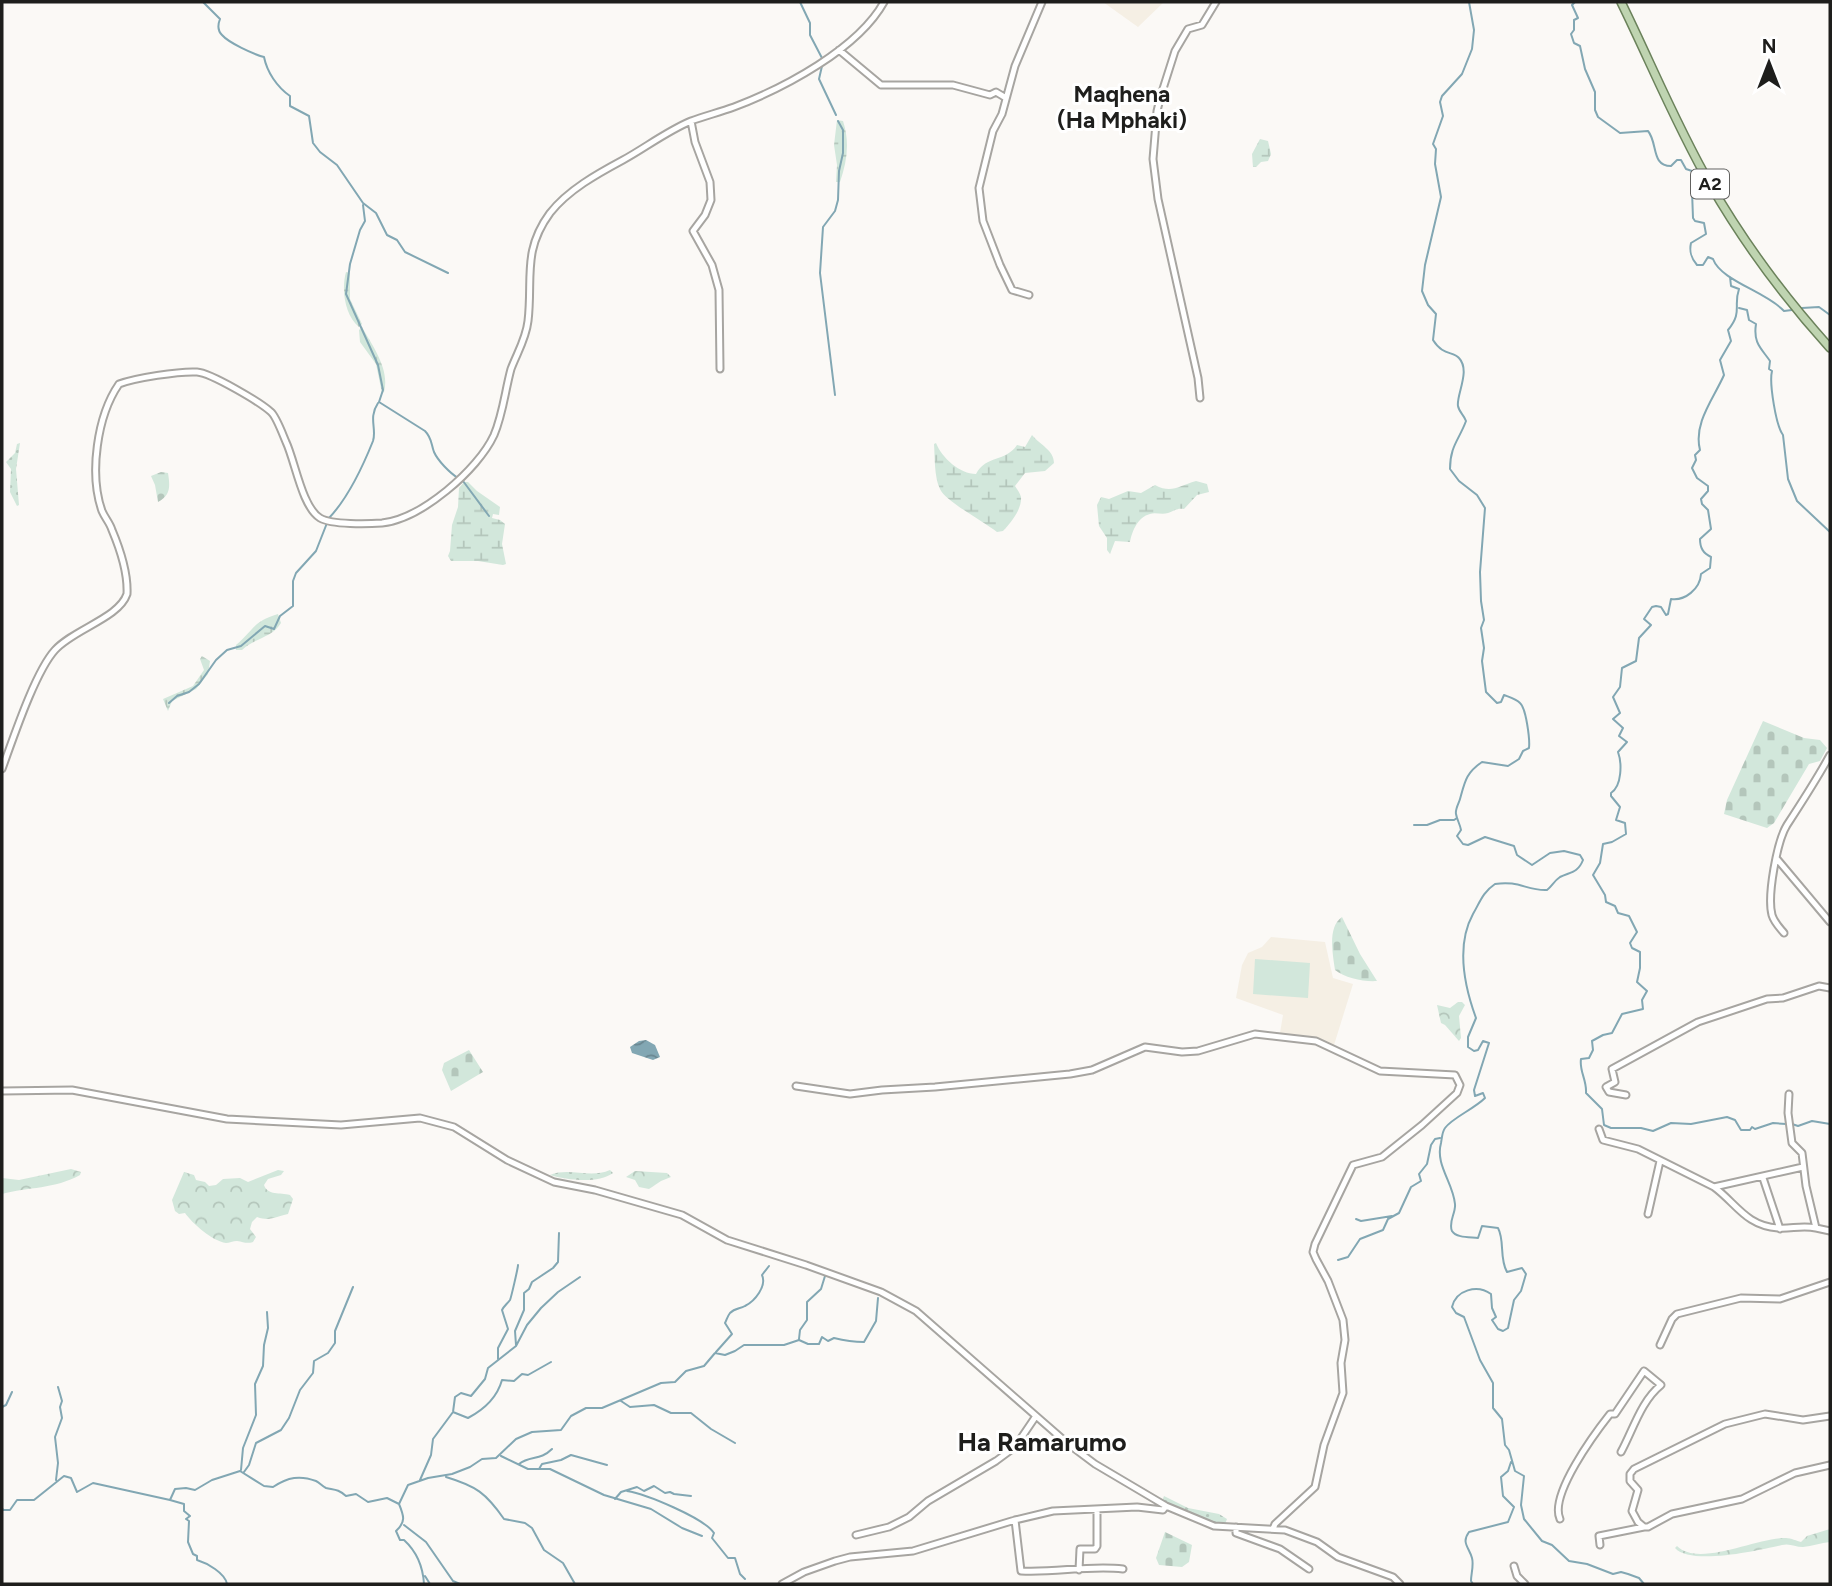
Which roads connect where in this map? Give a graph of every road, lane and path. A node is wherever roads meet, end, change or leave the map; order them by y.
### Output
1 (884, 2) edge
2 (1042, 2) edge
3 (1216, 2) edge
4 (1621, 2) edge
5 (839, 50) junction
6 (1006, 98) junction
7 (691, 121) junction
8 (1028, 295) dead end
9 (1830, 348) edge
10 (720, 369) dead end
11 (1200, 398) dead end
12 (1830, 755) edge
13 (2, 769) edge
14 (1777, 859) junction
15 (1830, 922) edge
16 (1784, 933) dead end
17 (1830, 988) edge
18 (796, 1086) dead end
19 (2, 1091) edge
20 (1789, 1094) dead end
21 (1626, 1095) dead end
22 (1599, 1129) dead end
23 (1660, 1161) junction
24 (1803, 1167) junction
25 (1763, 1178) junction
26 (1714, 1187) junction
27 (1648, 1214) dead end
28 (1816, 1228) junction
29 (1780, 1229) junction
30 (1830, 1231) edge
31 (1830, 1282) edge
32 (1660, 1345) dead end
33 (1036, 1416) junction
34 (1830, 1416) edge
35 (1621, 1452) dead end
36 (1830, 1465) edge
37 (1166, 1506) junction
38 (1097, 1508) junction
39 (1560, 1519) dead end
40 (1015, 1520) junction
41 (1236, 1527) junction
42 (1644, 1527) junction
43 (1273, 1529) junction
44 (856, 1535) dead end
45 (1600, 1545) dead end
46 (1514, 1566) dead end
47 (1123, 1569) dead end
48 (1309, 1569) dead end
49 (1079, 1570) junction
50 (782, 1584) edge
51 (1400, 1584) edge
52 (1525, 1584) edge

1 - 5 street
2 - 6 street
3 - 11 street
4 - 9 main road, A2
5 - 6 street
5 - 7 street
6 - 8 street
7 - 10 street
7 - 13 street
12 - 14 street
14 - 15 street
14 - 16 street
17 - 21 street
18 - 43 street
19 - 33 street
20 - 24 street
22 - 23 street
23 - 26 street
23 - 27 street
24 - 25 street
24 - 28 street
25 - 26 street
25 - 29 street
26 - 29 street
28 - 29 street
28 - 30 street
31 - 32 street
33 - 37 street
33 - 44 street
34 - 42 street
35 - 39 street
36 - 42 street
37 - 38 street
37 - 41 street
38 - 40 street
38 - 49 street
40 - 49 street
40 - 50 street
41 - 43 street
41 - 48 street
42 - 45 street
43 - 51 street
46 - 52 street
47 - 49 street

